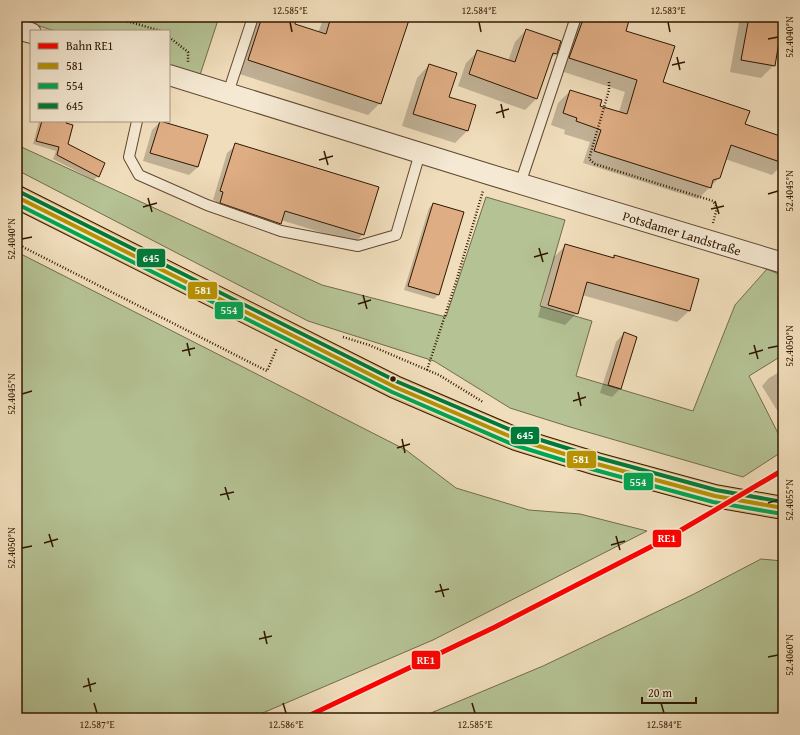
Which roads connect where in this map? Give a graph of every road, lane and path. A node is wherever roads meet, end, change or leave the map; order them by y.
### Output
1 (113, 17) edge
2 (253, 17) edge
3 (576, 17) edge
4 (17, 29) edge
5 (158, 30) edge
6 (30, 33) edge
7 (170, 38) edge
8 (170, 75) edge
9 (189, 80) junction
10 (609, 82) dead end
11 (228, 93) junction
12 (137, 122) edge
13 (420, 153) junction
14 (488, 174) junction
15 (520, 184) junction
16 (17, 198) edge
17 (707, 240) junction
18 (17, 244) edge
19 (783, 263) edge
20 (341, 337) dead end
21 (267, 371) dead end
22 (783, 508) edge

1 - 5 path
2 - 11 lane
3 - 15 lane
4 - 6 street
7 - 9 path
8 - 9 street, Potsdamer Landstraße
9 - 11 street, Potsdamer Landstraße
10 - 17 path
11 - 13 street, Potsdamer Landstraße
12 - 13 lane
13 - 14 street, Potsdamer Landstraße
14 - 15 street, Potsdamer Landstraße
14 - 20 path
15 - 17 street, Potsdamer Landstraße
16 - 22 main road
17 - 19 street, Potsdamer Landstraße
18 - 21 path

